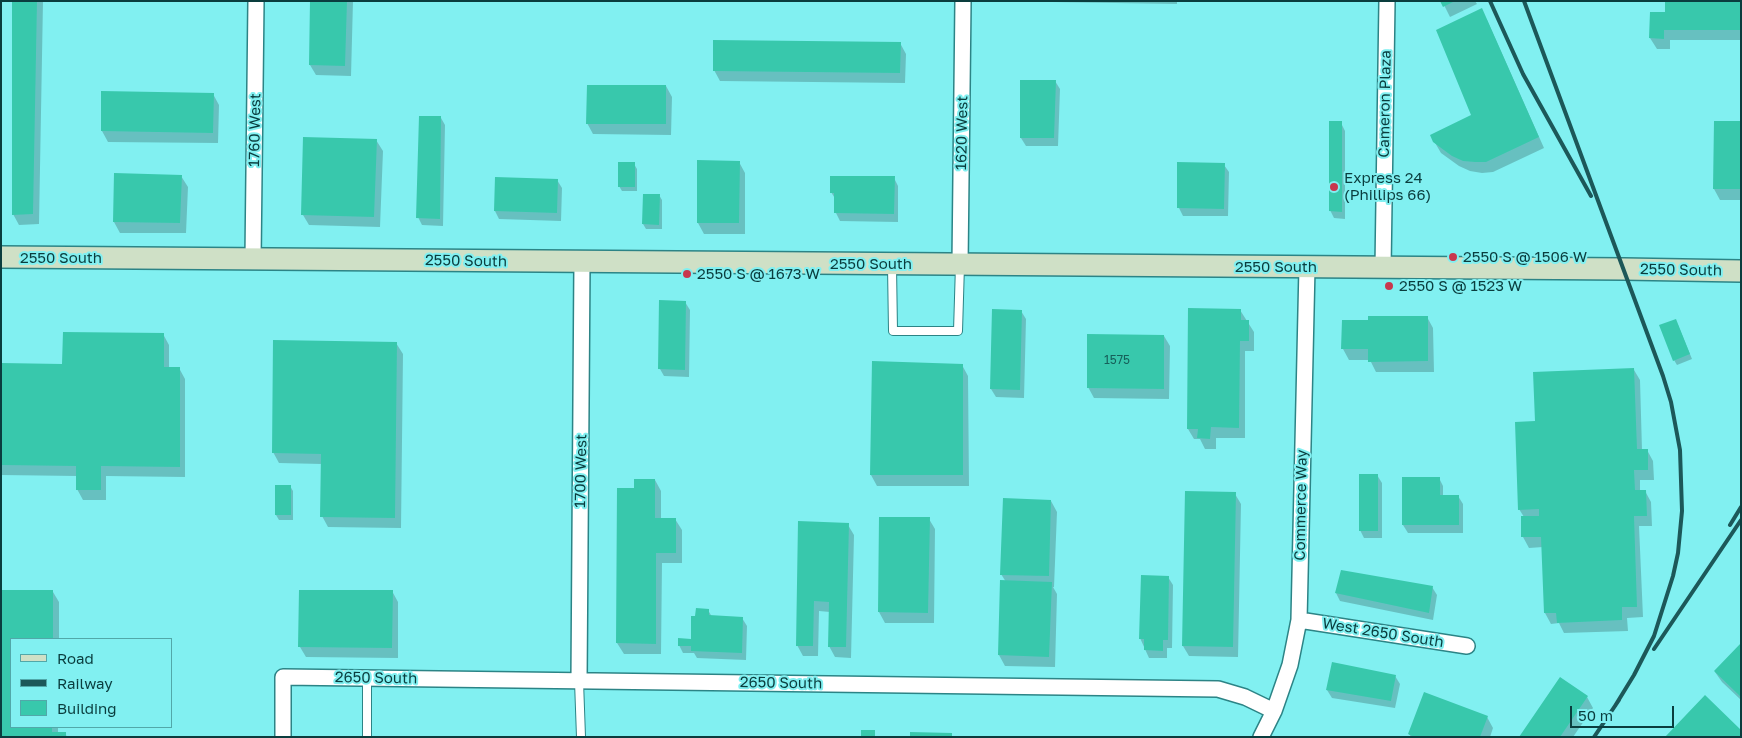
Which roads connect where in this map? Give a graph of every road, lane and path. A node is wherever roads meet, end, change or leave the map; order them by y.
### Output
1 (256, 1) edge
2 (963, 1) edge
3 (1387, 1) edge
4 (1, 257) edge
5 (254, 259) junction
6 (582, 262) junction
7 (892, 264) junction
8 (960, 264) junction
9 (1307, 267) junction
10 (1383, 268) junction
11 (1741, 271) edge
12 (1299, 620) junction
13 (1467, 646) dead end
14 (367, 678) junction
15 (579, 681) junction
16 (1274, 711) junction
17 (283, 737) edge
18 (368, 737) edge
19 (581, 737) edge
20 (1261, 737) edge

1 - 5 street, 1760 West
2 - 8 street, 1620 West
3 - 10 street, Cameron Plaza
4 - 5 main road, 2550 South
5 - 6 main road, 2550 South
6 - 7 main road, 2550 South
6 - 15 street, 1700 West
7 - 8 main road, 2550 South
7 - 8 lane
8 - 9 main road, 2550 South
9 - 10 main road, 2550 South
9 - 12 street, Commerce Way
10 - 11 main road, 2550 South
12 - 13 street, West 2650 South
12 - 16 street, Commerce Way
14 - 15 street, 2650 South
14 - 17 street, 2650 South
14 - 18 lane
15 - 16 street, 2650 South
15 - 19 lane
16 - 20 street, Commerce Way

